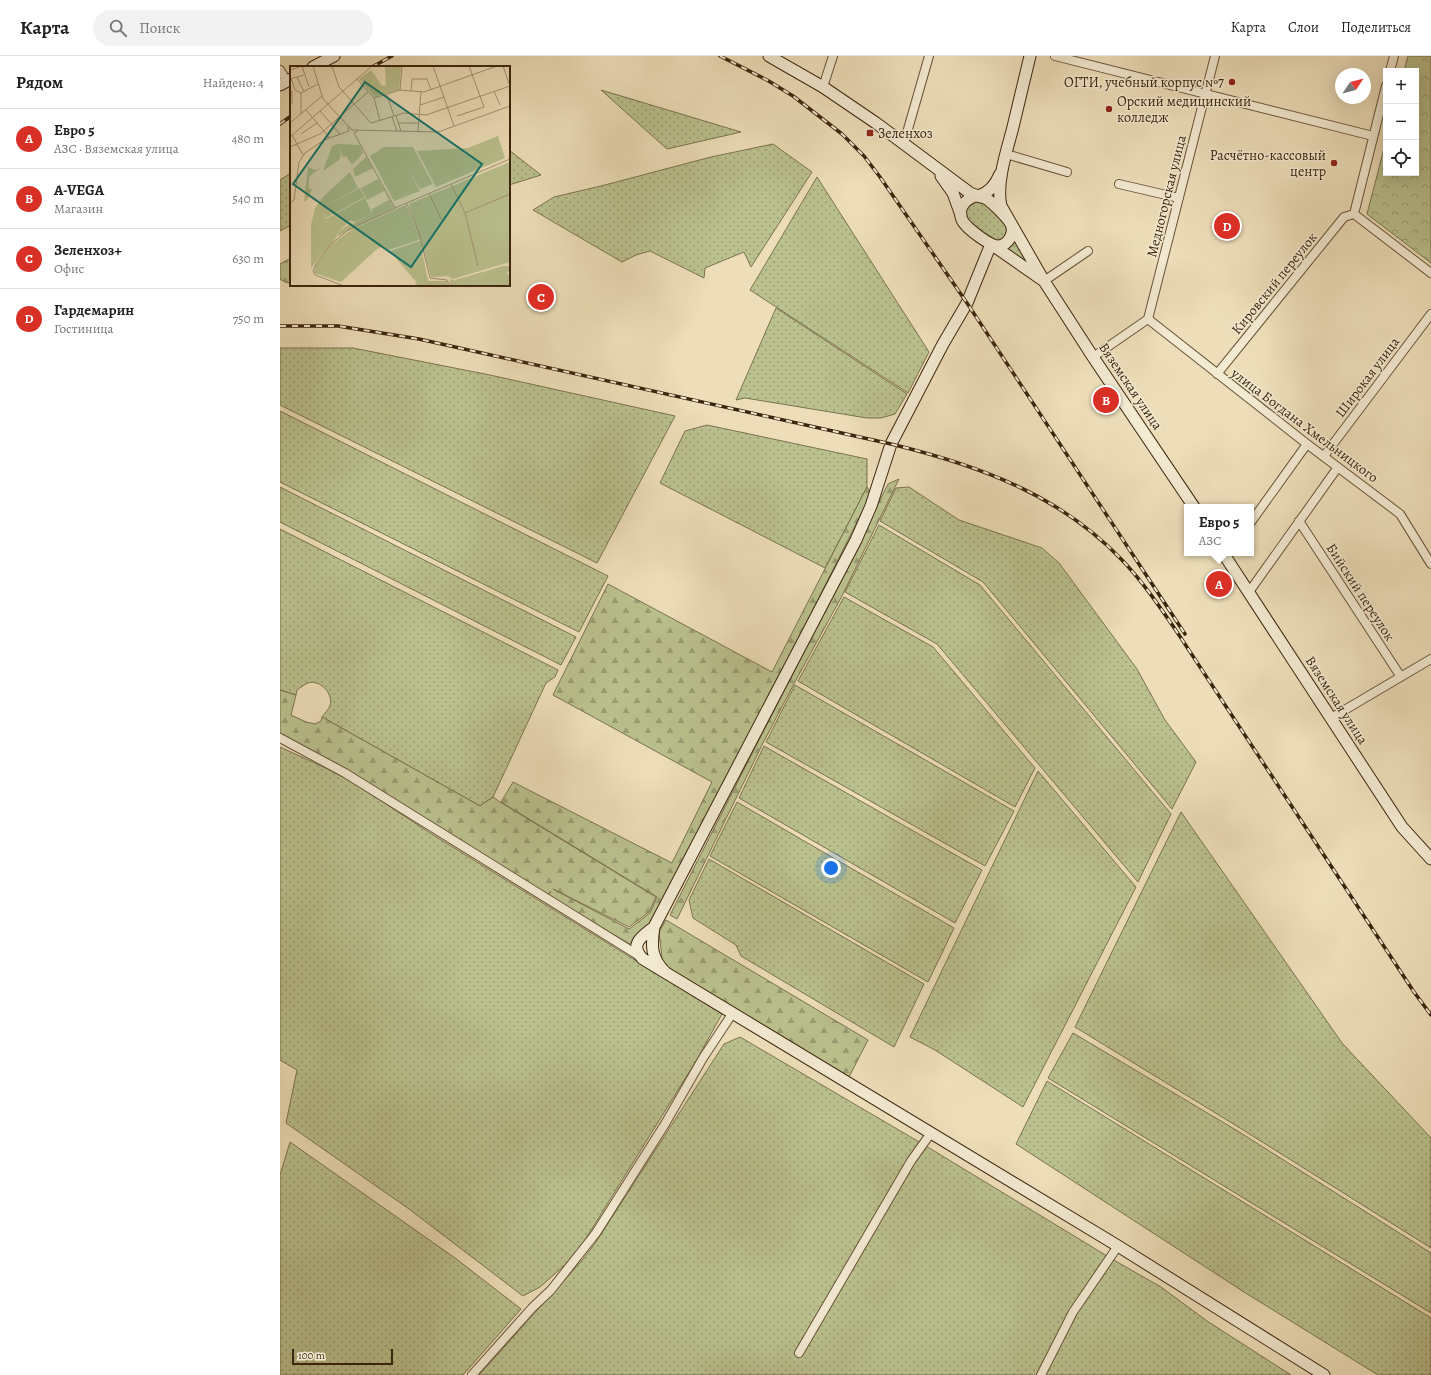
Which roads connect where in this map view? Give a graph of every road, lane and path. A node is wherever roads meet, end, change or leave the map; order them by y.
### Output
1 (334, 56) edge
2 (770, 56) edge
3 (833, 56) edge
4 (929, 56) edge
5 (1030, 56) edge
6 (1055, 56) edge
7 (1215, 56) edge
8 (1394, 56) edge
9 (315, 66) edge
10 (1391, 68) edge
11 (280, 70) edge
12 (286, 81) edge
13 (823, 86) junction
14 (1206, 94) junction
15 (1383, 98) edge
16 (1373, 136) junction
17 (904, 143) junction
18 (1006, 154) junction
19 (930, 163) junction
20 (1067, 172) dead end
21 (1119, 184) dead end
22 (978, 196) junction
23 (1179, 198) junction
24 (1354, 214) junction
25 (961, 216) junction
26 (1010, 223) junction
27 (991, 244) junction
28 (1088, 250) dead end
29 (1431, 273) edge
30 (1044, 281) junction
31 (1431, 314) edge
32 (1148, 318) junction
33 (1093, 357) junction
34 (1217, 374) junction
35 (1307, 444) junction
36 (1324, 456) junction
37 (1338, 467) junction
38 (1192, 504) edge
39 (1254, 518) edge
40 (1299, 521) junction
41 (1227, 556) edge
42 (1431, 564) edge
43 (1249, 592) junction
44 (1431, 659) edge
45 (1401, 677) junction
46 (1331, 718) junction
47 (280, 738) edge
48 (1431, 859) edge
49 (654, 927) junction
50 (643, 959) junction
51 (666, 972) junction
52 (732, 1014) junction
53 (930, 1133) junction
54 (1118, 1246) junction
55 (799, 1353) dead end
56 (472, 1375) edge
57 (1041, 1375) edge
58 (1324, 1375) edge

1 - 9 main road
2 - 13 main road
3 - 13 street
4 - 17 street
5 - 18 main road
6 - 14 street
7 - 14 street, Медногорская улица
8 - 10 street
11 - 12 street
13 - 17 main road
14 - 16 street
14 - 23 street, Медногорская улица
15 - 16 street
16 - 24 street
17 - 19 main road
18 - 20 street
18 - 22 main road
18 - 26 main road
19 - 22 main road
19 - 25 main road
21 - 23 street
22 - 25 main road
22 - 26 main road
23 - 32 street, Медногорская улица
24 - 29 street
24 - 34 street, Кировский переулок
25 - 27 main road
26 - 27 main road
26 - 30 main road, Вяземская улица
27 - 30 main road
27 - 49 main road
28 - 30 street
30 - 33 main road, Вяземская улица
31 - 36 street, Широкая улица
32 - 33 street
32 - 34 street, улица Богдана Хмельницкого
33 - 38 main road, Вяземская улица
34 - 35 street, улица Богдана Хмельницкого
35 - 36 street, улица Богдана Хмельницкого
35 - 39 street
36 - 37 street, улица Богдана Хмельницкого
37 - 40 street
37 - 42 street, улица Богдана Хмельницкого
40 - 43 street
40 - 45 street, Бийский переулок
41 - 43 main road, Вяземская улица
43 - 46 main road, Вяземская улица
44 - 45 street
45 - 46 street
46 - 48 main road, Вяземская улица
47 - 50 street
49 - 50 main road
49 - 51 main road
50 - 51 main road
51 - 52 main road
52 - 53 main road
52 - 56 street
53 - 54 main road
53 - 55 street
54 - 57 street
54 - 58 main road

